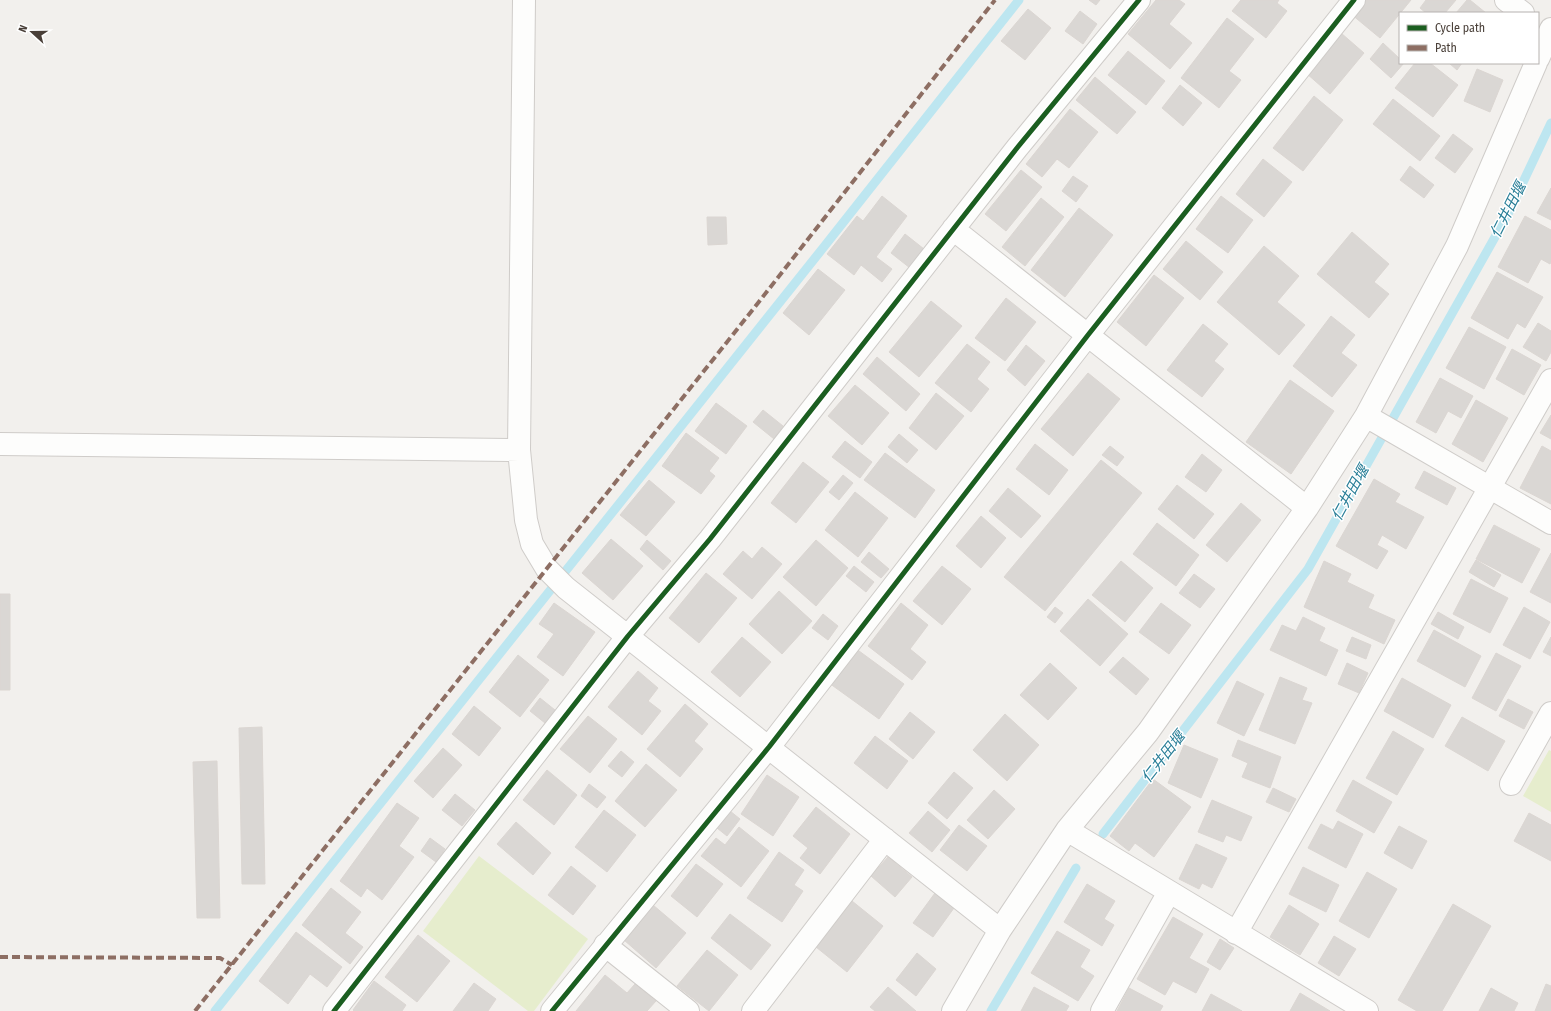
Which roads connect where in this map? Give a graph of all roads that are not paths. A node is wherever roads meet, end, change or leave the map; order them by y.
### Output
1 (524, 0) edge
2 (1139, 0) edge
3 (1354, 0) edge
4 (1506, 0) edge
5 (1522, 12) edge
6 (1546, 29) edge
7 (1539, 55) edge
8 (1536, 64) edge
9 (954, 229) junction
10 (1088, 335) junction
11 (1551, 380) edge
12 (1366, 416) junction
13 (0, 444) edge
14 (519, 450) junction
15 (1490, 488) junction
16 (1307, 508) junction
17 (1551, 523) edge
18 (628, 636) junction
19 (1551, 713) edge
20 (769, 747) junction
21 (1511, 784) dead end
22 (1067, 830) junction
23 (885, 839) junction
24 (1169, 892) junction
25 (1000, 930) junction
26 (1236, 933) junction
27 (605, 946) junction
28 (334, 1011) edge
29 (552, 1011) edge
30 (688, 1011) edge
31 (753, 1011) edge
32 (954, 1011) edge
33 (1102, 1011) edge
34 (1367, 1011) edge

1 - 14 street
2 - 9 street
3 - 10 street
4 - 5 street
6 - 7 street
8 - 12 street
9 - 10 street
9 - 18 street
10 - 16 street
10 - 20 street
11 - 15 street
12 - 15 street
12 - 16 street
13 - 14 street
14 - 18 street
15 - 17 street
15 - 26 street
16 - 22 street
18 - 20 street
18 - 28 street
19 - 21 street
20 - 23 street
20 - 27 street
22 - 24 street
22 - 25 street
23 - 25 street
23 - 31 street
24 - 26 street
24 - 33 street
25 - 32 street
26 - 34 street
27 - 29 street
27 - 30 street

